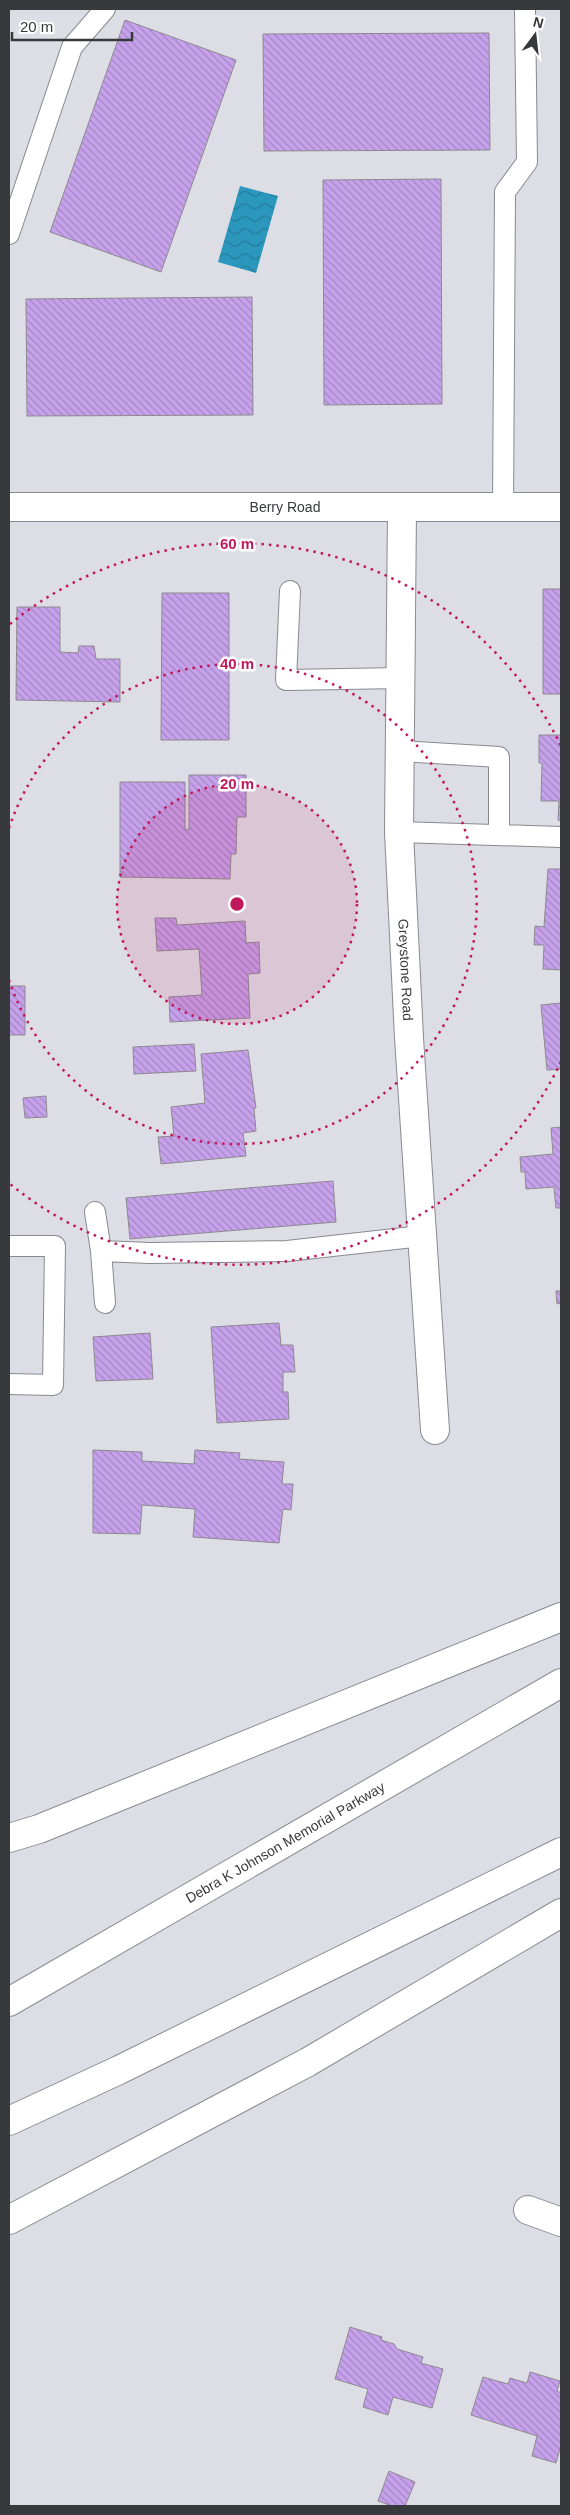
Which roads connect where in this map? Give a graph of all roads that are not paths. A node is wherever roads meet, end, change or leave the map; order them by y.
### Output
1 (104, 9) edge
2 (525, 9) edge
3 (9, 234) edge
4 (9, 507) edge
5 (502, 507) junction
6 (561, 507) edge
7 (402, 508) junction
8 (290, 592) dead end
9 (401, 678) junction
10 (400, 751) junction
11 (399, 832) junction
12 (499, 835) junction
13 (561, 837) edge
14 (95, 1212) dead end
15 (422, 1236) junction
16 (9, 1246) edge
17 (101, 1251) junction
18 (106, 1303) dead end
19 (9, 1384) edge
20 (435, 1430) dead end
21 (561, 1618) edge
22 (561, 1683) edge
23 (9, 1838) edge
24 (561, 1852) edge
25 (561, 1913) edge
26 (9, 2002) edge
27 (9, 2121) edge
28 (528, 2210) dead end
29 (9, 2220) edge
30 (561, 2222) edge

1 - 3 lane
2 - 5 lane
4 - 7 main road, Berry Road
5 - 6 main road, Berry Road
5 - 7 main road, Berry Road
7 - 9 main road, Greystone Road
8 - 9 lane
9 - 10 main road, Greystone Road
10 - 11 main road, Greystone Road
10 - 12 lane
11 - 12 lane
11 - 15 main road, Greystone Road
12 - 13 lane
14 - 17 lane
15 - 17 lane
15 - 20 main road, Greystone Road
16 - 19 lane
17 - 18 lane
21 - 23 main road
22 - 26 main road, Debra K Johnson Memorial Parkway
24 - 27 main road
25 - 29 main road
28 - 30 main road

